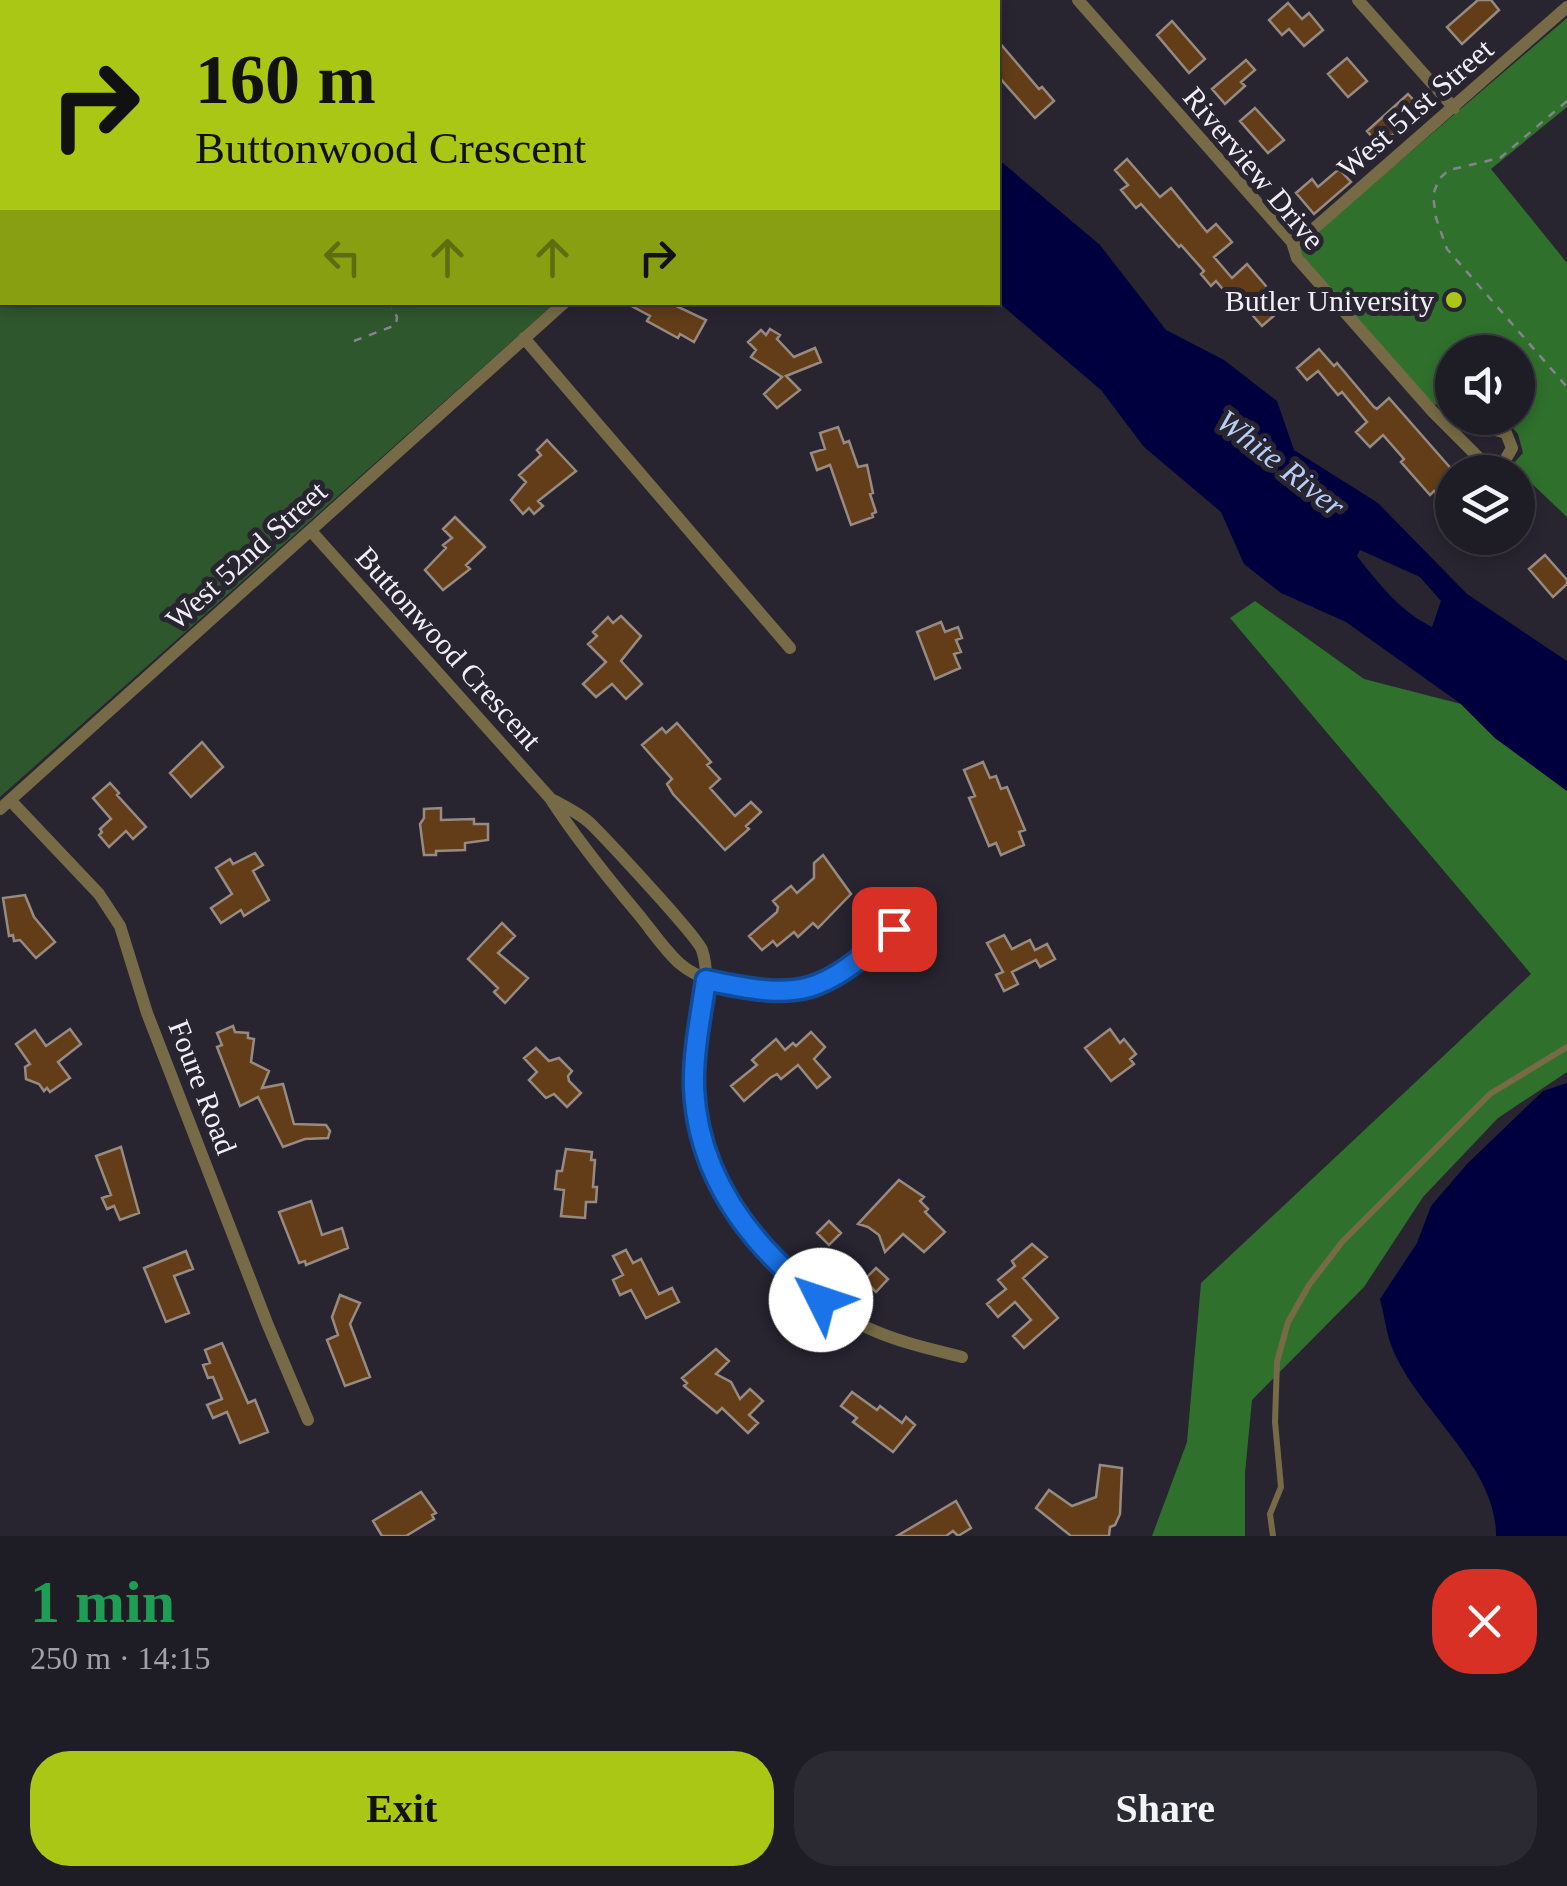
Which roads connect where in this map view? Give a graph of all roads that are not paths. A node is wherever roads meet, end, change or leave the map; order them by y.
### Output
1 (1078, 0) edge
2 (1358, 0) edge
3 (1567, 6) edge
4 (1454, 108) junction
5 (1294, 246) junction
6 (562, 305) edge
7 (524, 338) junction
8 (1433, 412) edge
9 (1456, 435) edge
10 (1507, 435) edge
11 (311, 531) junction
12 (790, 648) dead end
13 (550, 798) junction
14 (5, 804) edge
15 (894, 929) dead end
16 (706, 980) junction
17 (1567, 1047) edge
18 (962, 1356) dead end
19 (308, 1420) dead end
20 (1273, 1536) edge

1 - 5 street, Riverview Drive
2 - 4 street
3 - 4 street, West 51st Street
4 - 5 street, West 51st Street
5 - 8 street, Riverview Drive
6 - 7 street, West 52nd Street
7 - 11 street, West 52nd Street
7 - 12 street
9 - 10 street, Riverview Drive
11 - 13 street, Buttonwood Crescent
11 - 14 street, West 52nd Street
13 - 16 street
13 - 16 street
14 - 19 street, Foure Road
15 - 16 street
16 - 18 street
17 - 20 lane

